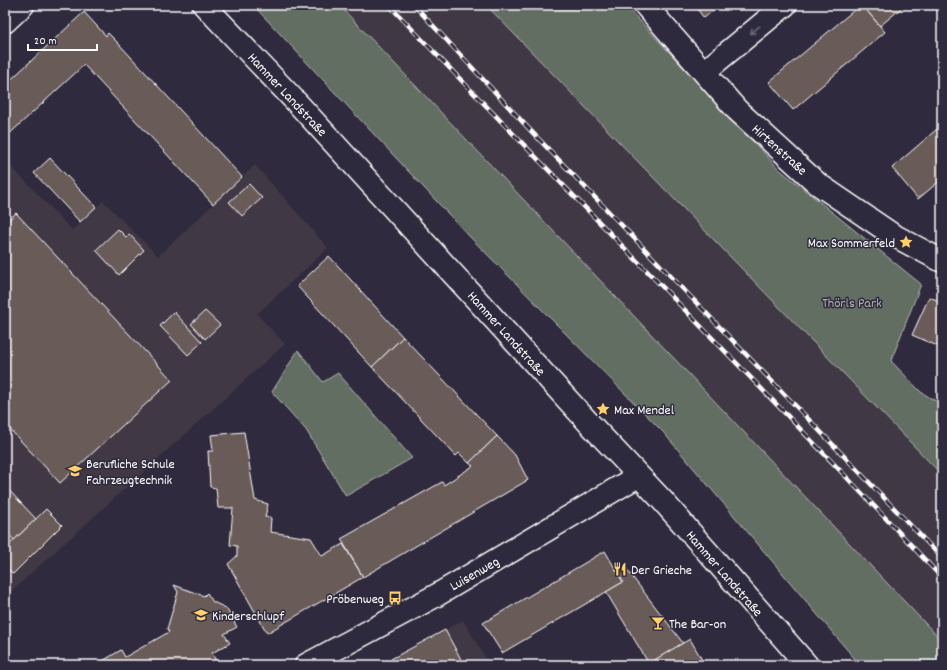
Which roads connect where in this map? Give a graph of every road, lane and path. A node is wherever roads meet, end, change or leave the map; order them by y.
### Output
1 (23, 5) edge
2 (204, 5) edge
3 (645, 5) edge
4 (785, 5) edge
5 (5, 22) edge
6 (704, 72) junction
7 (938, 254) edge
8 (638, 476) junction
9 (306, 665) edge
10 (806, 665) edge

1 - 5 street
2 - 8 street, Hammer Landstraße
3 - 6 street, Hirtenstraße
4 -> 6 street
6 - 7 street, Hirtenstraße
8 - 9 street, Luisenweg
8 - 10 street, Hammer Landstraße

